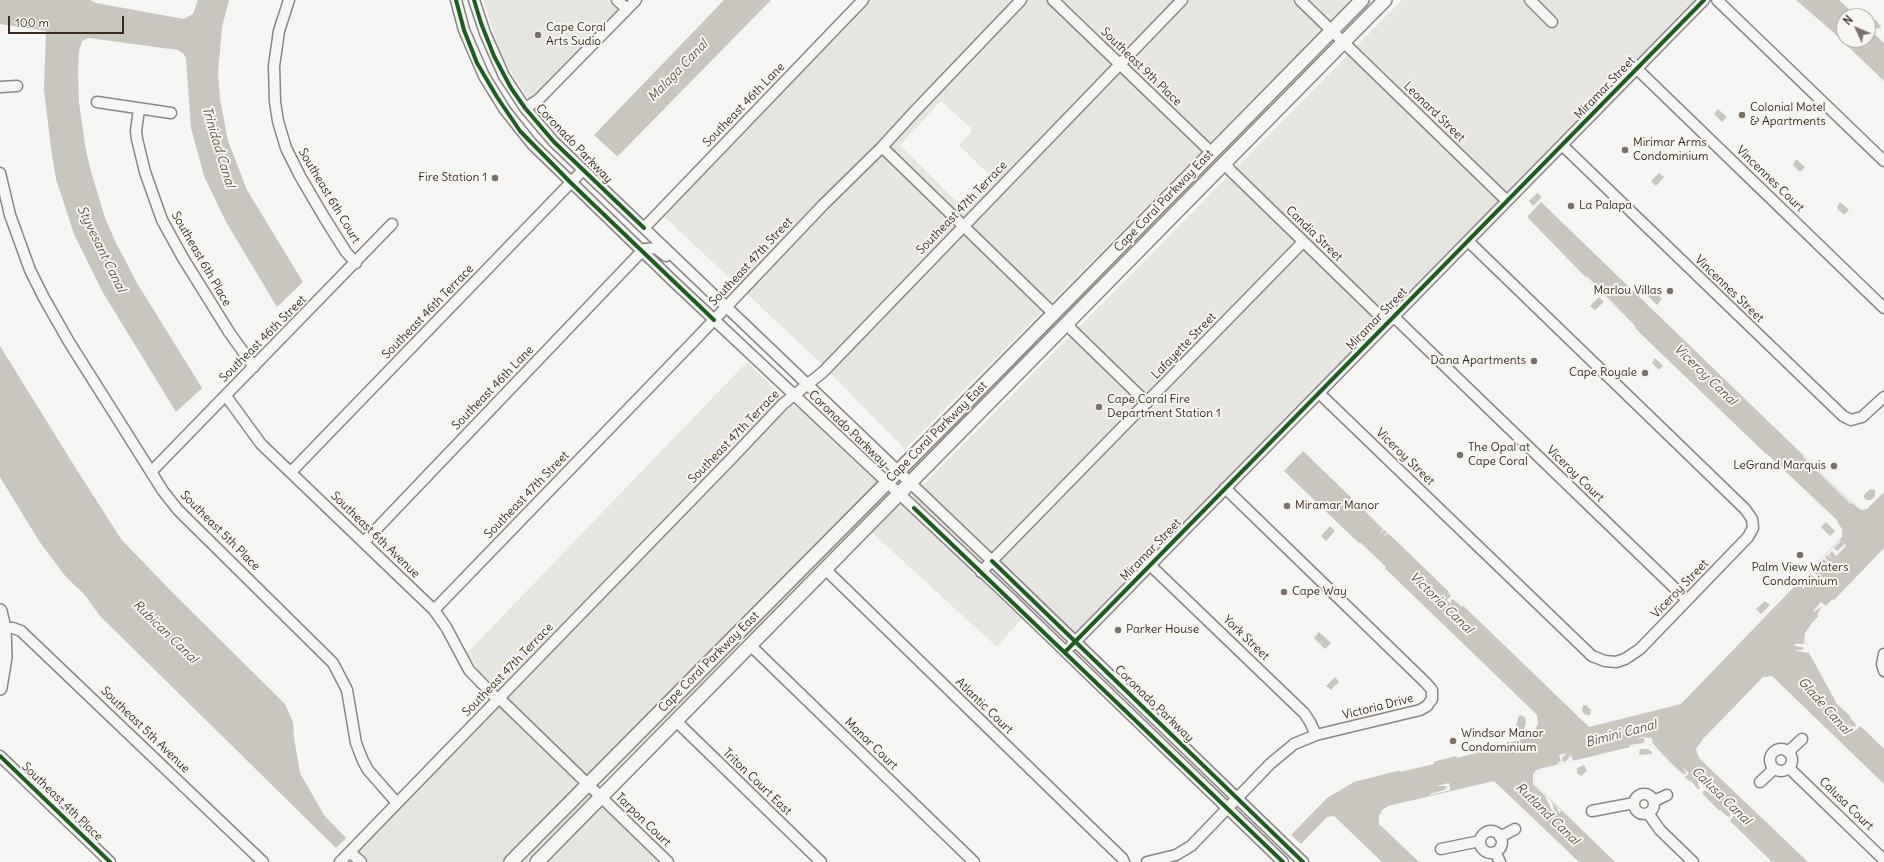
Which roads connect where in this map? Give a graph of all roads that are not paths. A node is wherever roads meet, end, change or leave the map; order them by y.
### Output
1 (289, 0) edge
2 (456, 0) edge
3 (474, 0) edge
4 (617, 0) edge
5 (636, 0) edge
6 (863, 0) edge
7 (1021, 0) edge
8 (1053, 0) edge
9 (1182, 0) edge
10 (1300, 0) edge
11 (1362, 0) edge
12 (1385, 0) edge
13 (1530, 0) edge
14 (1717, 0) edge
15 (1702, 1) edge
16 (627, 10) junction
17 (1552, 22) dead end
18 (1332, 31) junction
19 (1344, 42) junction
20 (1120, 64) junction
21 (1637, 69) junction
22 (17, 86) dead end
23 (0, 87) edge
24 (1270, 92) junction
25 (97, 102) dead end
26 (525, 108) junction
27 (139, 109) junction
28 (171, 113) dead end
29 (1562, 145) junction
30 (882, 147) junction
31 (1211, 152) junction
32 (1884, 161) edge
33 (1225, 163) junction
34 (583, 170) junction
35 (0, 173) edge
36 (571, 182) junction
37 (1507, 201) junction
38 (1166, 223) junction
39 (392, 224) dead end
40 (964, 226) junction
41 (644, 228) junction
42 (1468, 241) junction
43 (1303, 242) junction
44 (642, 251) junction
45 (1114, 252) junction
46 (356, 263) junction
47 (683, 266) junction
48 (726, 307) junction
49 (1884, 308) edge
50 (1054, 314) junction
51 (1390, 319) junction
52 (714, 320) junction
53 (1068, 323) junction
54 (254, 367) junction
55 (807, 384) junction
56 (1005, 386) junction
57 (1319, 393) junction
58 (794, 395) junction
59 (226, 396) junction
60 (1884, 397) edge
61 (1147, 402) junction
62 (898, 471) junction
63 (151, 472) junction
64 (291, 472) junction
65 (887, 483) junction
66 (910, 483) junction
67 (1225, 488) junction
68 (899, 494) junction
69 (364, 542) junction
70 (992, 561) junction
71 (1150, 565) junction
72 (825, 569) junction
73 (981, 572) junction
74 (1687, 600) junction
75 (434, 610) junction
76 (0, 612) edge
77 (2, 631) edge
78 (1075, 642) junction
79 (750, 645) junction
80 (1066, 652) junction
81 (1884, 654) edge
82 (1884, 672) edge
83 (0, 688) edge
84 (498, 699) junction
85 (676, 721) junction
86 (1316, 735) junction
87 (1802, 739) dead end
88 (1788, 752) junction
89 (0, 756) edge
90 (1789, 768) junction
91 (1774, 769) junction
92 (1760, 782) dead end
93 (588, 784) junction
94 (1667, 795) dead end
95 (601, 797) junction
96 (1237, 798) junction
97 (1654, 801) junction
98 (397, 803) junction
99 (1634, 803) junction
100 (1227, 808) junction
101 (1592, 811) dead end
102 (1648, 813) junction
103 (1515, 830) dead end
104 (1500, 837) junction
105 (1480, 841) junction
106 (1441, 849) dead end
107 (350, 852) junction
108 (1495, 852) junction
109 (1884, 860) edge
110 (110, 862) edge
111 (263, 862) edge
112 (340, 862) edge
113 (361, 862) edge
114 (511, 862) edge
115 (537, 862) edge
116 (667, 862) edge
117 (821, 862) edge
118 (974, 862) edge
119 (1124, 862) edge
120 (1147, 862) edge
121 (1283, 862) edge
122 (1303, 862) edge
123 (1500, 862) edge
124 (1692, 862) edge

1 - 46 street, Southeast 6th Court
2 - 36 street, Coronado Parkway
3 - 26 street, Coronado Parkway
4 - 16 street
5 - 16 street
6 - 41 street, Southeast 46th Lane
7 - 30 street, Southeast 47th Street
8 - 20 street, Southeast 9th Place
9 - 20 street, Southeast 47th Terrace
10 - 18 street, Leonard Street
11 - 18 main road, Cape Coral Parkway East
12 - 19 main road, Cape Coral Parkway East
13 - 17 street
14 - 32 street
15 - 21 street, Miramar Street
16 - 26 street
18 - 19 street, Leonard Street
18 - 24 main road, Cape Coral Parkway East
19 - 33 main road, Cape Coral Parkway East
19 - 37 street, Leonard Street
20 - 31 street, Southeast 9th Place
20 - 40 street, Southeast 47th Terrace
21 - 29 street, Miramar Street
21 - 49 street, Vincennes Court
22 - 23 street
24 - 31 main road, Cape Coral Parkway East
24 - 33 main road
25 - 27 street
26 - 34 street, Coronado Parkway
27 - 28 street
27 - 54 street, Southeast 6th Place
29 - 37 street, Miramar Street
29 - 60 street, Vincennes Street
30 - 40 street
30 - 48 street, Southeast 47th Street
31 - 38 main road
31 - 45 main road, Cape Coral Parkway East
33 - 38 main road, Cape Coral Parkway East
33 - 43 street, Candia Street
34 - 36 street, Southeast 46th Terrace
34 - 41 street, Coronado Parkway
35 - 63 street, Southeast 5th Place
36 - 44 street, Coronado Parkway
36 - 64 street, Southeast 46th Terrace
37 - 42 street, Miramar Street
38 - 53 main road, Cape Coral Parkway East
39 - 46 street, Southeast 46th Street
40 - 50 street
40 - 55 street, Southeast 47th Terrace
41 - 47 street, Coronado Parkway
42 - 51 street, Miramar Street
42 - 74 street, Viceroy Street
43 - 51 street, Candia Street
43 - 61 street, Lafayette Street
44 - 47 street
44 - 52 street, Coronado Parkway
44 - 69 street, Southeast 46th Lane
45 - 50 main road, Cape Coral Parkway East
45 - 53 main road
46 - 54 street, Southeast 46th Street
47 - 48 street, Coronado Parkway
48 - 52 street, Southeast 47th Street
48 - 55 street, Coronado Parkway
50 - 56 main road
50 - 62 main road, Cape Coral Parkway East
51 - 57 street, Miramar Street
51 - 74 street, Viceroy Court
52 - 58 street, Coronado Parkway
52 - 75 street, Southeast 47th Street
53 - 56 main road, Cape Coral Parkway East
53 - 61 street
54 - 59 street, Southeast 46th Street
55 - 58 street, Southeast 47th Terrace
55 - 62 street, Coronado Parkway
56 - 66 main road, Cape Coral Parkway East
57 - 67 street, Miramar Street
57 - 74 street, Viceroy Street
58 - 65 street, Coronado Parkway
58 - 84 street, Southeast 47th Terrace
59 - 63 street, Southeast 46th Street
59 - 64 street, Southeast 6th Avenue
61 - 70 street, Lafayette Street
62 - 65 main road, Cape Coral Parkway East
62 - 66 street, Coronado Parkway
63 - 98 street, Southeast 5th Place
64 - 69 street, Southeast 6th Avenue
65 - 68 street, Coronado Parkway
65 - 93 main road, Cape Coral Parkway East
66 - 68 main road, Cape Coral Parkway East
66 - 70 street, Coronado Parkway
67 - 71 street, Miramar Street
67 - 86 street, Victoria Drive
68 - 72 main road, Cape Coral Parkway East
68 - 73 street, Coronado Parkway
69 - 75 street, Southeast 6th Avenue
70 - 73 street, Lafayette Street
70 - 78 street, Coronado Parkway
71 - 78 street, Miramar Street
71 - 86 street, York Street
72 - 79 main road, Cape Coral Parkway East
72 - 119 street, Atlantic Court
73 - 80 street, Coronado Parkway
75 - 84 street, Southeast 6th Avenue
76 - 77 main road
77 - 83 main road
77 - 111 street, Southeast 5th Avenue
78 - 80 street, Miramar Street
78 - 96 street, Coronado Parkway
79 - 85 main road, Cape Coral Parkway East
79 - 118 street, Manor Court
80 - 100 street, Coronado Parkway
81 - 82 street
84 - 93 street, Southeast 6th Avenue
84 - 98 street, Southeast 47th Terrace
85 - 95 main road, Cape Coral Parkway East
85 - 117 street, Triton Court East
86 - 96 street, Victoria Drive
87 - 88 street
88 - 90 street
88 - 91 street
89 - 110 street, Southeast 4th Place
90 - 91 street
90 - 109 street, Calusa Court
91 - 92 street
93 - 95 street, Southeast 6th Avenue
93 - 114 main road, Cape Coral Parkway East
94 - 97 street
95 - 115 main road, Cape Coral Parkway East
95 - 116 street, Tarpon Court
96 - 100 street, Victoria Drive
96 - 122 street, Coronado Parkway
97 - 99 street
97 - 102 street
98 - 107 street, Southeast 47th Terrace
99 - 101 street
99 - 102 street
100 - 120 street, Victoria Drive
100 - 121 street, Coronado Parkway
102 - 124 street
103 - 104 street
104 - 105 street
104 - 108 street
105 - 106 street
105 - 108 street
107 - 112 street, Southeast 47th Terrace
107 - 113 street
108 - 123 street

